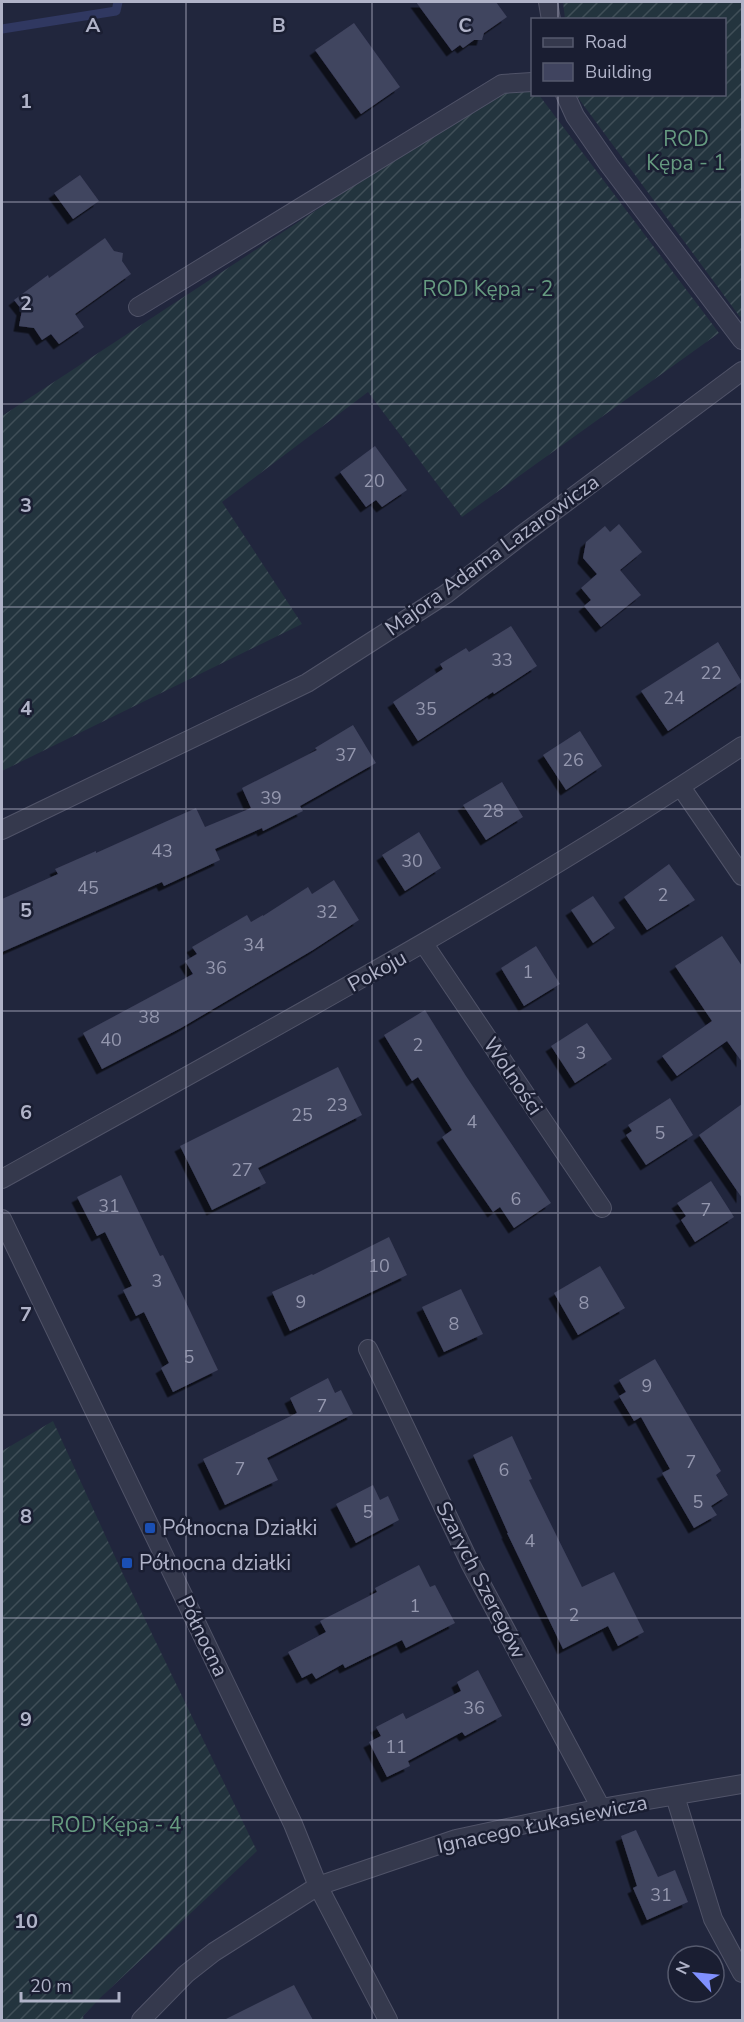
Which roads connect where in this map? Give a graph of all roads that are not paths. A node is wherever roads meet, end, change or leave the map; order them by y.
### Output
1 (548, 2) edge
2 (551, 18) edge
3 (531, 82) edge
4 (566, 96) edge
5 (138, 307) dead end
6 (742, 340) edge
7 (742, 370) edge
8 (742, 746) edge
9 (681, 787) junction
10 (2, 830) edge
11 (742, 876) edge
12 (424, 944) junction
13 (2, 1179) edge
14 (603, 1208) dead end
15 (2, 1219) edge
16 (368, 1349) dead end
17 (742, 1785) edge
18 (675, 1796) junction
19 (601, 1809) junction
20 (318, 1886) junction
21 (742, 1973) edge
22 (141, 2020) edge
23 (388, 2020) edge

1 - 2 street
3 - 5 street
4 - 6 street
7 - 10 street, Majora Adama Lazarowicza
8 - 9 street, Pokoju
9 - 11 street
9 - 12 street, Pokoju
12 - 13 street, Pokoju
12 - 14 street, Wolności
15 - 20 street, Północna
16 - 19 street, Szarych Szeregów
17 - 18 street, Ignacego Łukasiewicza
18 - 19 street, Ignacego Łukasiewicza
18 - 21 street
19 - 20 street, Ignacego Łukasiewicza
20 - 22 street, Ignacego Łukasiewicza
20 - 23 street, Północna

